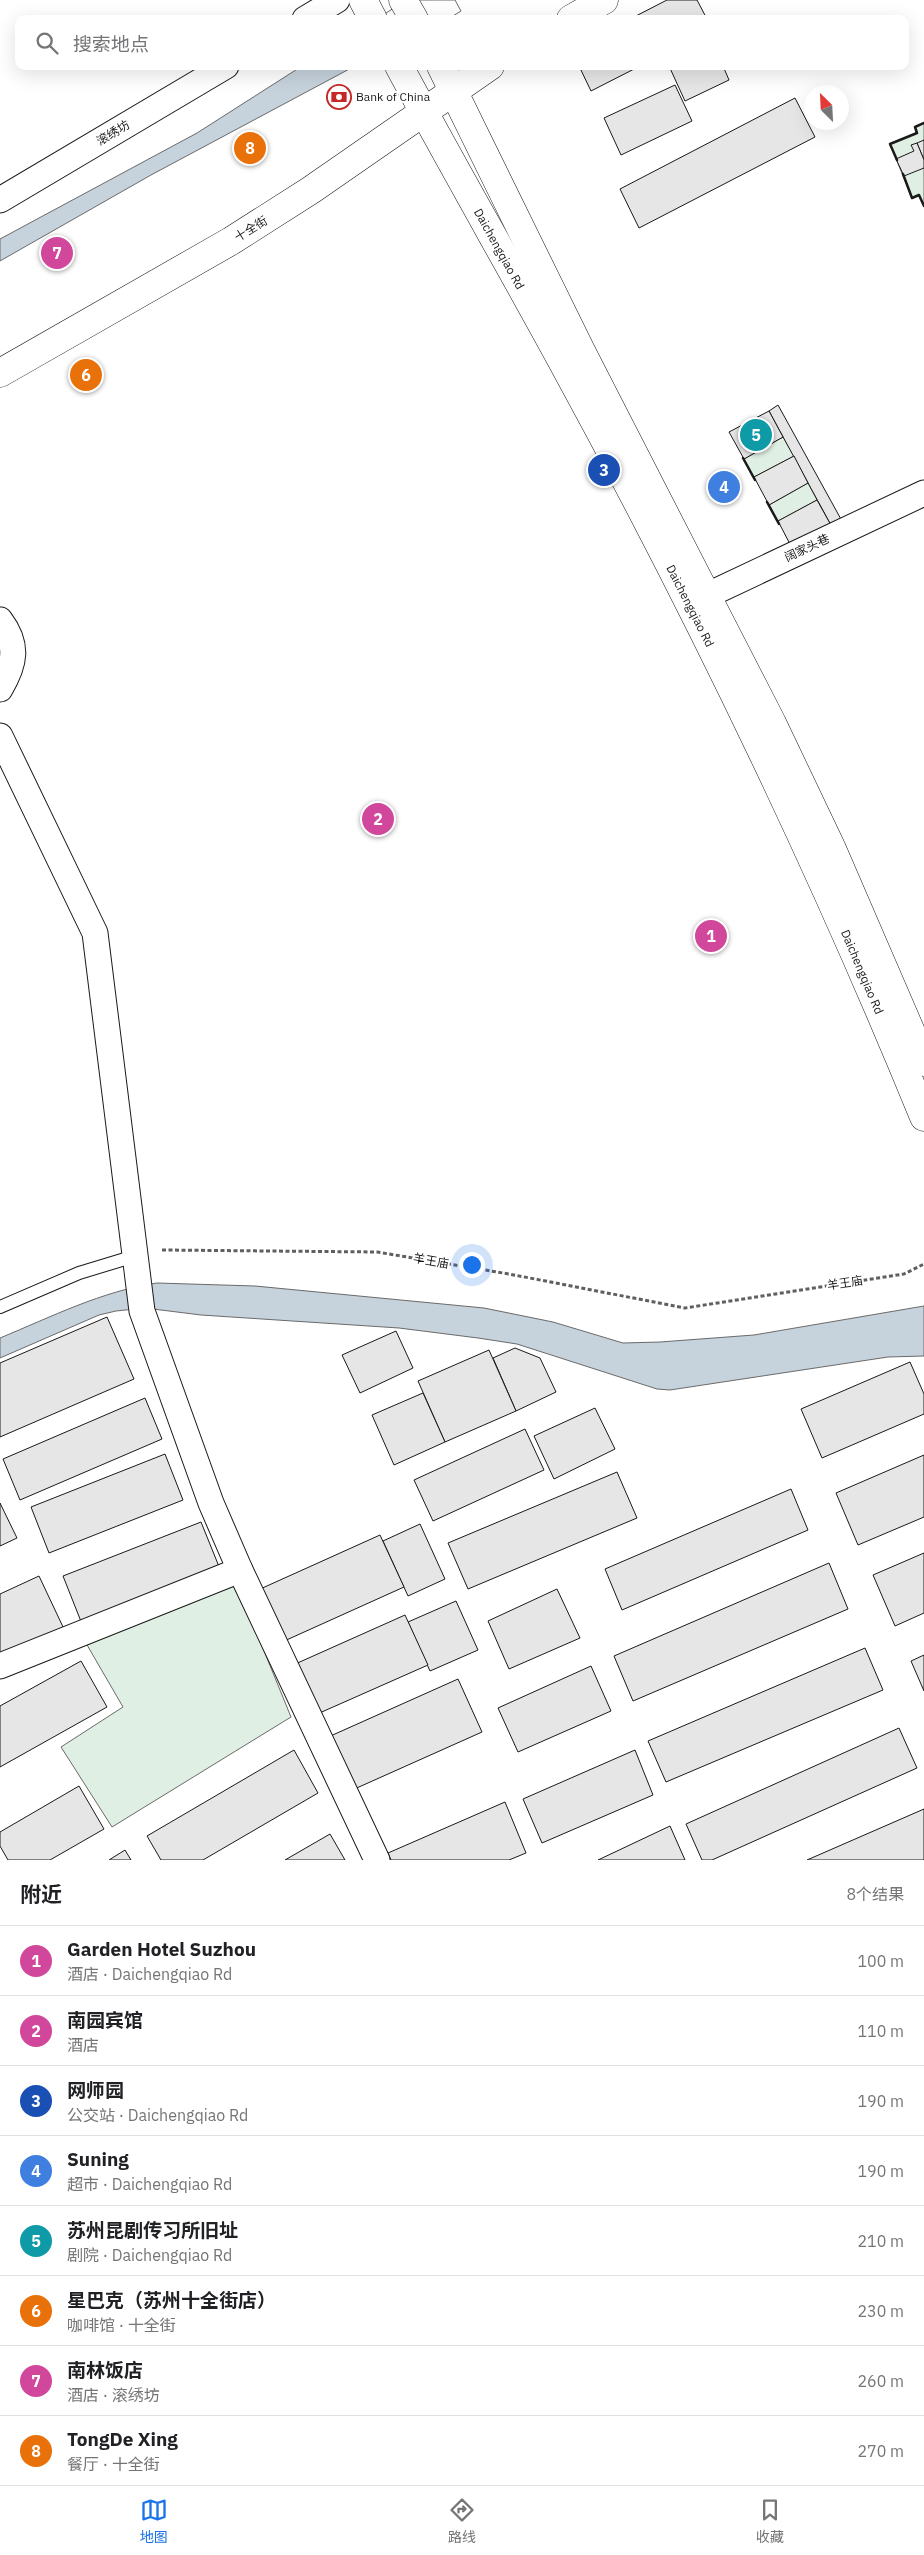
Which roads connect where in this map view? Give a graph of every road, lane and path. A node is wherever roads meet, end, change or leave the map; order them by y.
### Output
1 (337, 0) edge
2 (363, 0) edge
3 (403, 0) edge
4 (604, 0) edge
5 (312, 15) edge
6 (371, 15) edge
7 (412, 15) edge
8 (578, 15) edge
9 (219, 70) edge
10 (401, 70) edge
11 (476, 70) edge
12 (448, 78) edge
13 (422, 111) junction
14 (0, 200) edge
15 (0, 373) edge
16 (924, 493) edge
17 (699, 599) junction
18 (0, 620) edge
19 (0, 689) edge
20 (0, 736) edge
21 (924, 1062) edge
22 (924, 1117) edge
23 (134, 1256) junction
24 (924, 1264) edge
25 (0, 1306) edge
26 (240, 1570) junction
27 (0, 1666) edge
28 (377, 1860) edge

1 - 5 street
2 - 6 main road
3 - 7 main road
4 - 8 main road
9 - 14 street, 滚绣坊
10 - 13 main road, Daichengqiao Rd
11 - 12 main road, 十全街
12 - 13 main road, 十全街
12 - 17 main road, Daichengqiao Rd
13 - 15 main road, 十全街
13 - 17 main road, Daichengqiao Rd
16 - 17 street, 阔家头巷
17 - 21 main road, Daichengqiao Rd
17 - 22 main road, Daichengqiao Rd
18 - 19 street
20 - 23 street
23 - 24 path, 羊王庙
23 - 25 lane
23 - 26 street
26 - 27 street
26 - 28 street

